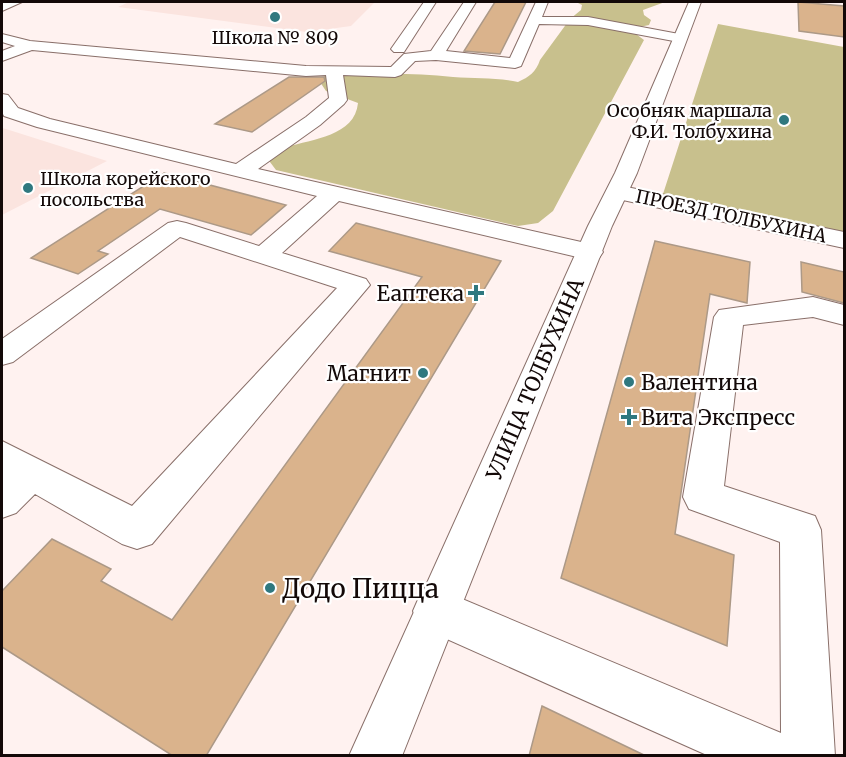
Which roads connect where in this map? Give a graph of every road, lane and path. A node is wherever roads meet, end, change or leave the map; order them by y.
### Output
1 (16, 2) edge
2 (430, 2) edge
3 (470, 2) edge
4 (542, 2) edge
5 (695, 2) edge
6 (2, 7) edge
7 (543, 21) dead end
8 (2, 38) edge
9 (679, 38) junction
10 (30, 45) junction
11 (399, 49) dead end
12 (436, 55) junction
13 (2, 56) edge
14 (334, 70) junction
15 (2, 99) edge
16 (240, 171) junction
17 (617, 192) junction
18 (334, 193) junction
19 (844, 240) edge
20 (590, 252) junction
21 (262, 256) junction
22 (844, 315) edge
23 (2, 354) edge
24 (17, 465) edge
25 (2, 501) edge
26 (436, 611) junction
27 (375, 756) edge
28 (771, 756) edge
29 (808, 756) edge

1 - 6 main road
2 - 11 main road
3 - 12 main road
4 - 12 main road
5 - 9 main road, УЛИЦА ТОЛБУХИНА
7 - 9 main road
8 - 10 main road
9 - 17 main road, УЛИЦА ТОЛБУХИНА
10 - 13 main road
10 - 14 main road
12 - 14 main road
14 - 16 main road
15 - 16 main road
16 - 18 main road
17 - 19 main road, ПРОЕЗД ТОЛБУХИНА
17 - 20 main road, УЛИЦА ТОЛБУХИНА
18 - 20 main road
18 - 21 main road
20 - 26 main road, УЛИЦА ТОЛБУХИНА
21 - 23 main road
21 - 24 main road
22 - 29 main road
24 - 25 main road
26 - 27 main road, УЛИЦА ТОЛБУХИНА
26 - 28 main road

